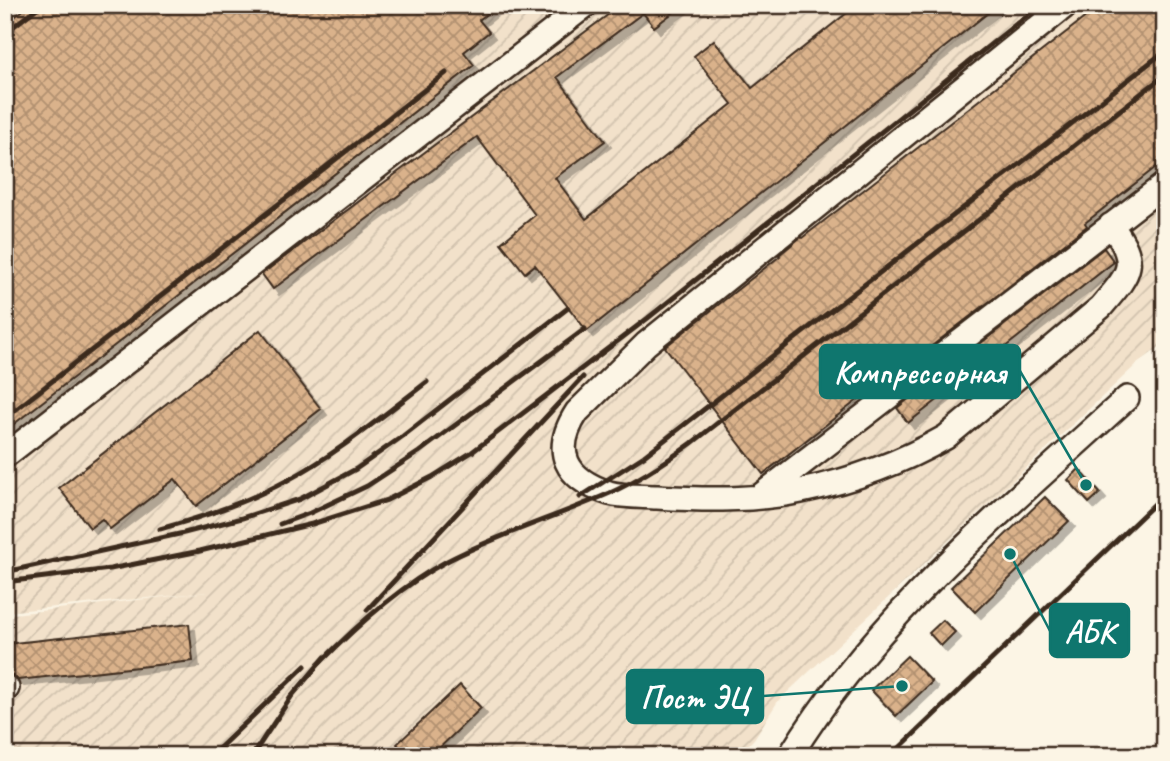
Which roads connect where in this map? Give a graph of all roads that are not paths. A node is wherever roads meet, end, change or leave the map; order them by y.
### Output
1 (586, 5) edge
2 (1066, 5) edge
3 (1165, 184) edge
4 (1111, 225) junction
5 (1127, 398) dead end
6 (5, 456) edge
7 (760, 497) junction
8 (790, 756) edge

1 - 6 lane
2 - 7 lane
3 - 4 lane
4 - 7 lane
4 - 7 lane
5 - 8 lane

